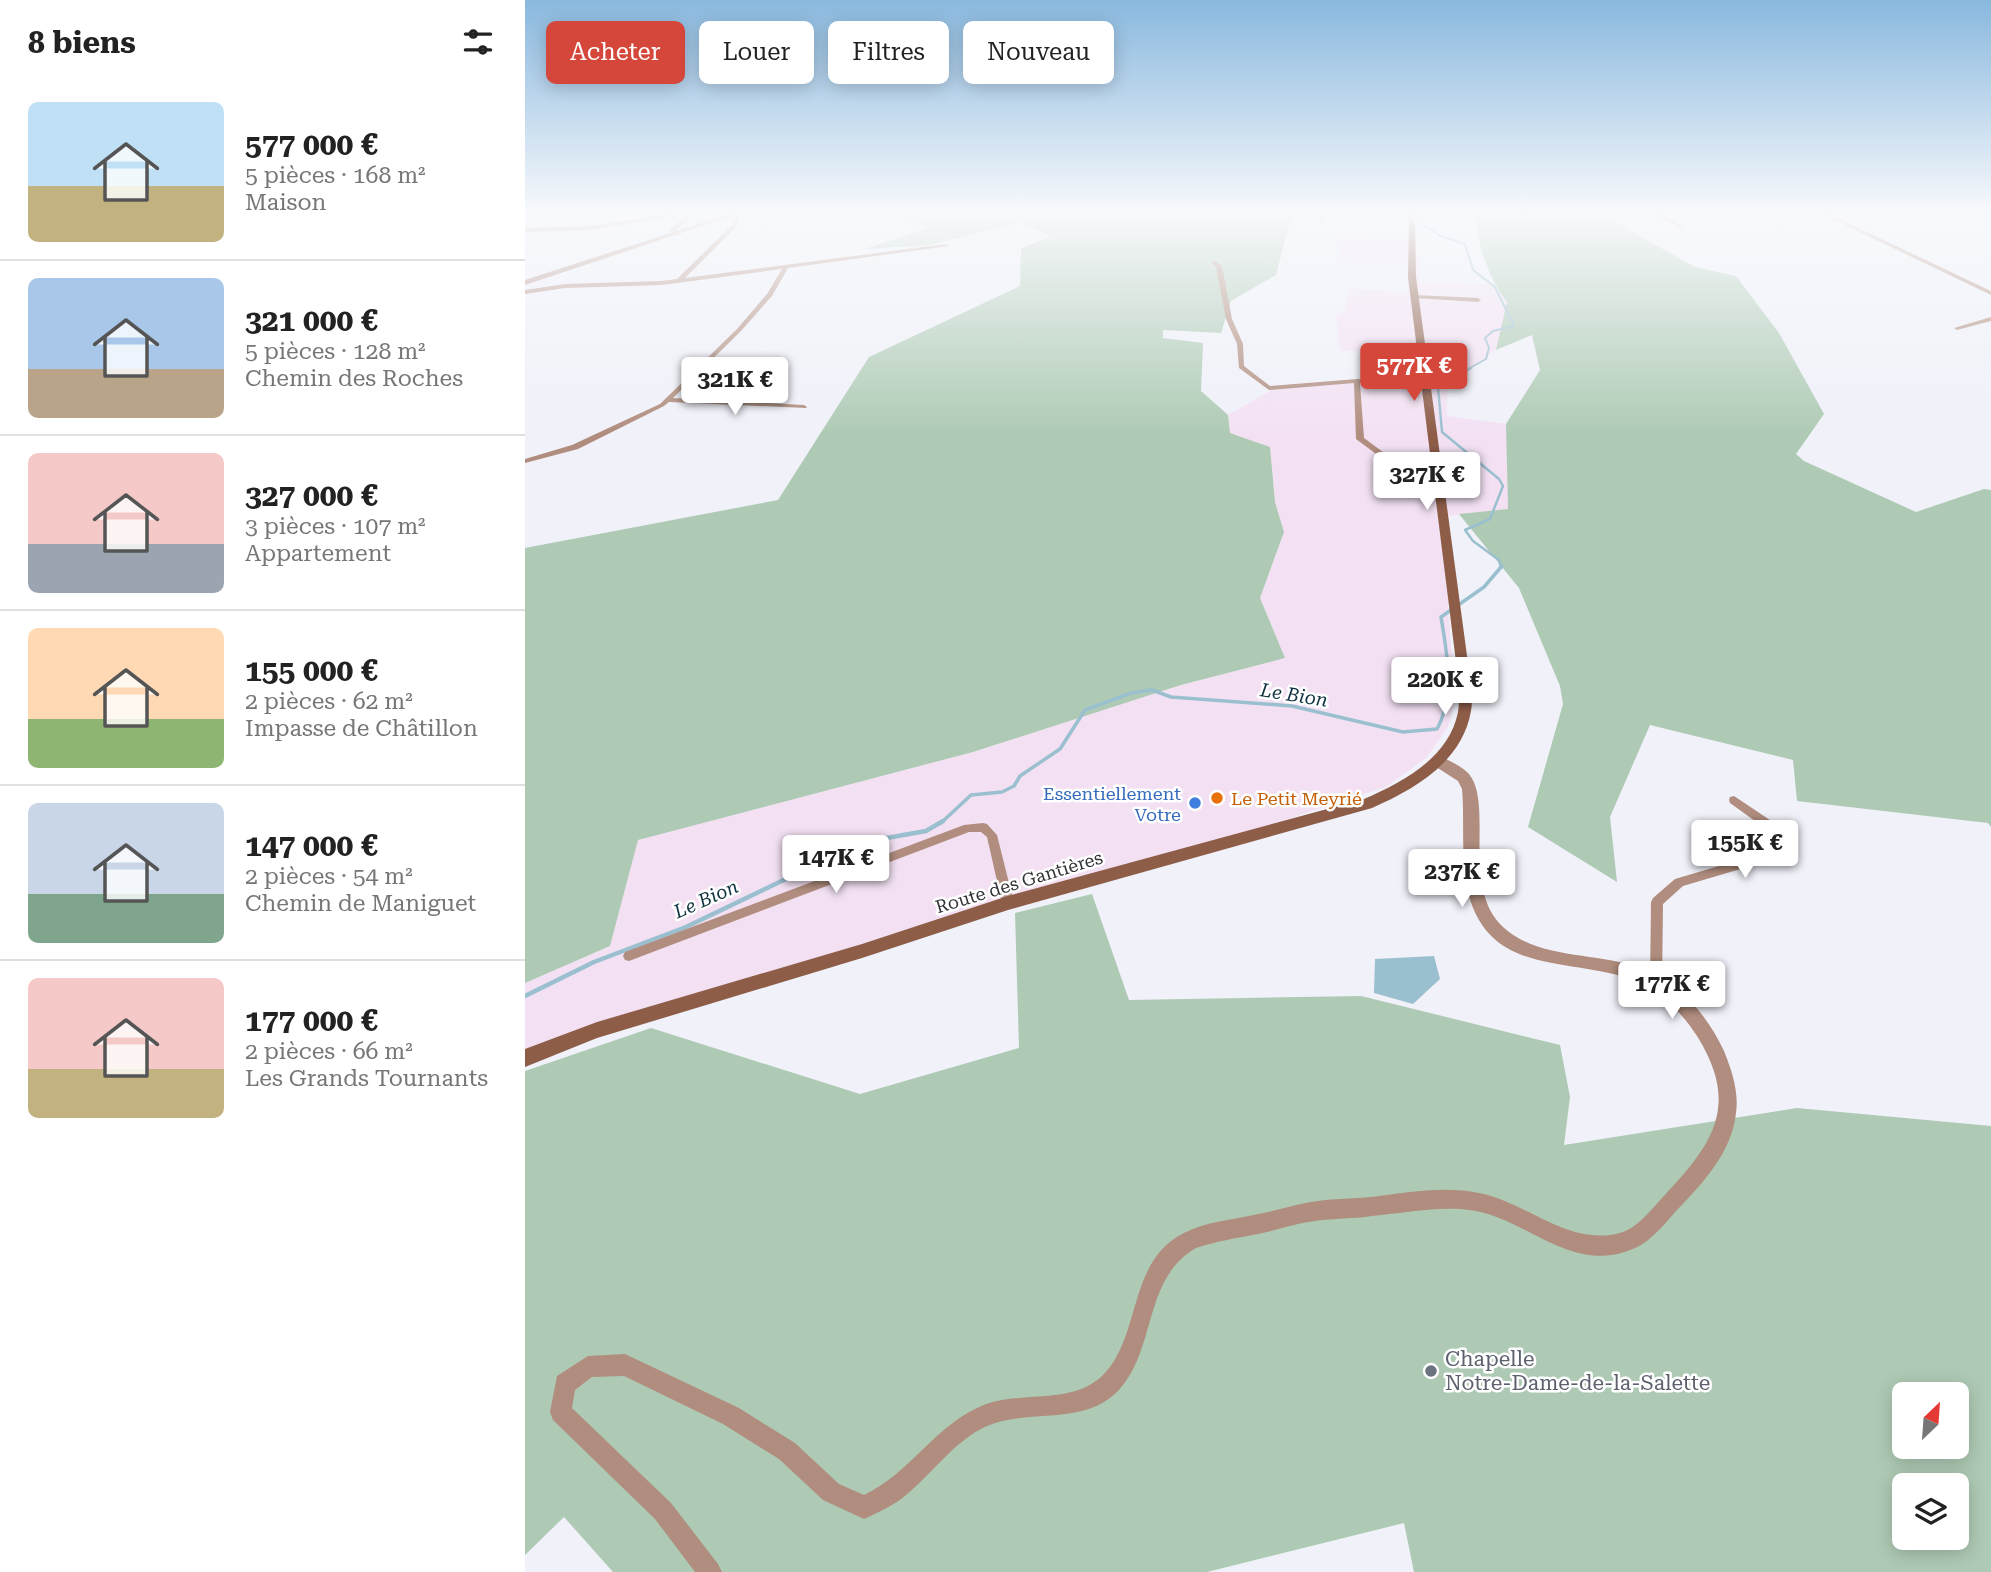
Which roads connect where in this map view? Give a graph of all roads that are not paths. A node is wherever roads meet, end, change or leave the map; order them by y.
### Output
1 (556, 287) edge
2 (775, 287) edge
3 (1223, 287) edge
4 (1414, 287) edge
5 (525, 292) edge
6 (1416, 297) junction
7 (1478, 300) dead end
8 (1991, 319) edge
9 (1957, 328) dead end
10 (1357, 381) junction
11 (1426, 382) junction
12 (668, 400) junction
13 (804, 407) dead end
14 (525, 461) edge
15 (1387, 494) dead end
16 (1439, 761) junction
17 (1734, 800) dead end
18 (1008, 903) junction
19 (629, 956) dead end
20 (1656, 983) junction
21 (525, 1058) edge
22 (710, 1572) edge

1 - 5 street
2 - 12 street
3 - 10 street
4 - 6 main road
6 - 7 street
6 - 11 main road
8 - 9 street
10 - 11 street
10 - 15 street
11 - 16 main road
12 - 13 street
12 - 14 street
16 - 18 main road, Route des Gantières
16 - 20 street
17 - 20 street
18 - 19 street
18 - 21 main road, Route des Gantières
20 - 22 street

